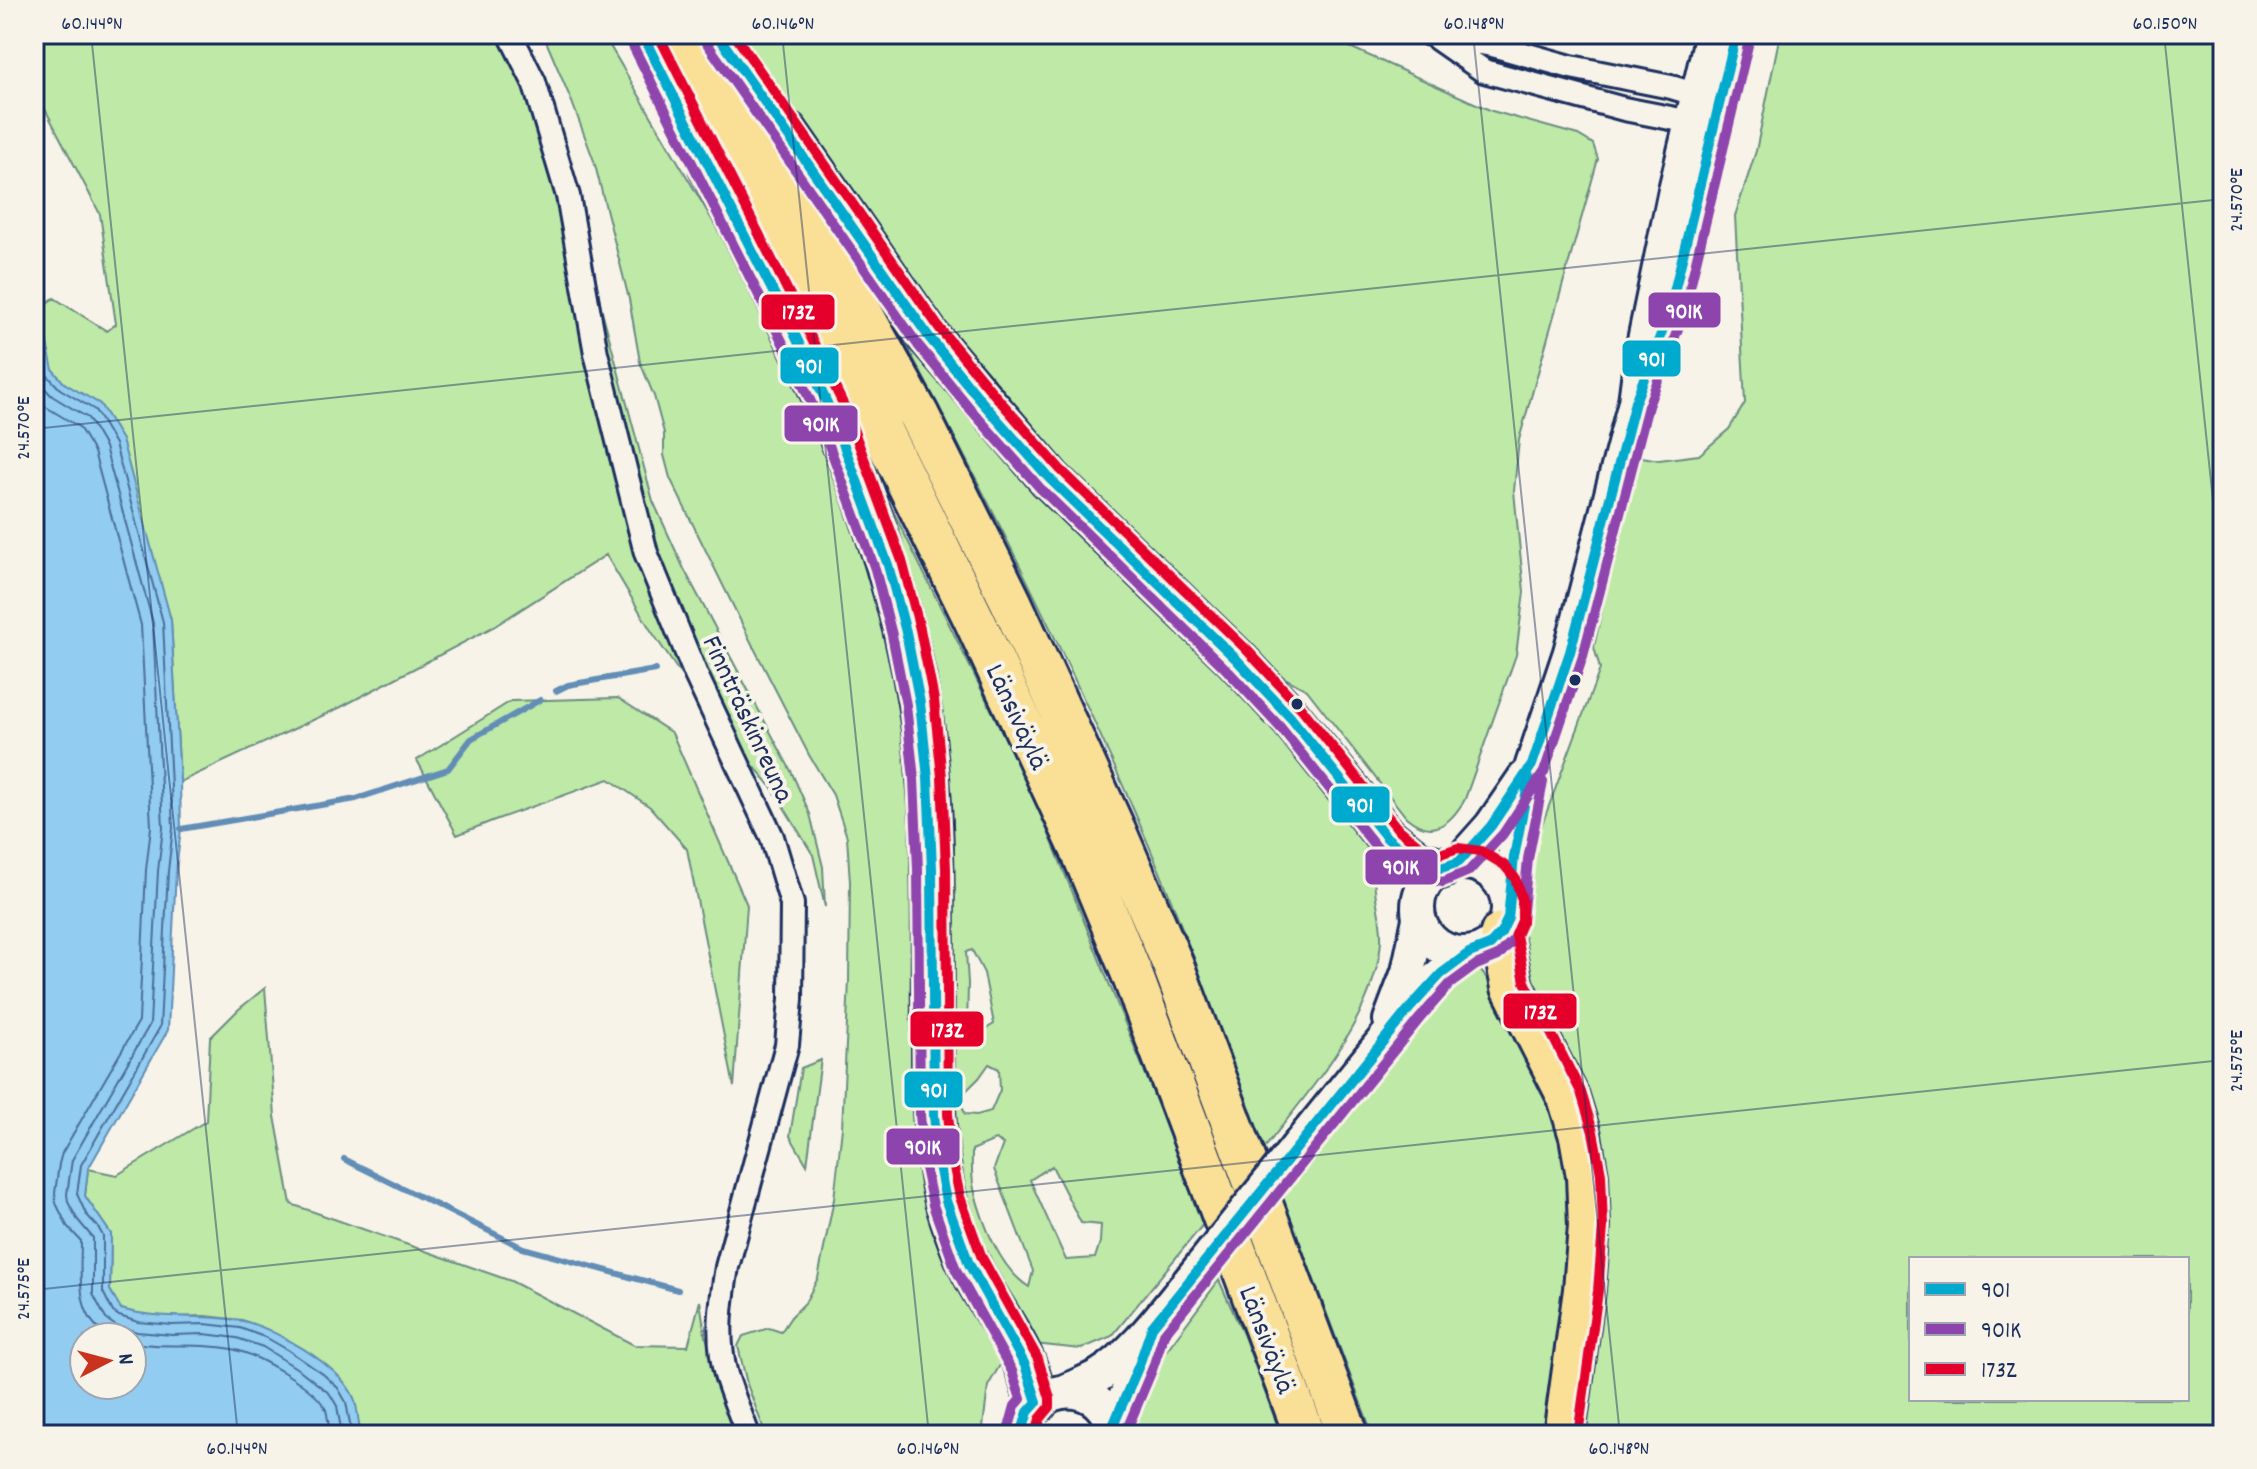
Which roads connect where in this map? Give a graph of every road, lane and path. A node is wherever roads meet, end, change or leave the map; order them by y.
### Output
1 (510, 34) edge
2 (642, 34) edge
3 (653, 34) edge
4 (699, 34) edge
5 (717, 34) edge
6 (1430, 34) edge
7 (1712, 34) edge
8 (1736, 34) edge
9 (1702, 112) junction
10 (1532, 765) junction
11 (1450, 865) junction
12 (1419, 919) junction
13 (1493, 929) junction
14 (1383, 1038) junction
15 (1152, 1327) junction
16 (1041, 1409) edge
17 (1113, 1431) edge
18 (748, 1435) edge
19 (1305, 1435) edge
20 (1348, 1435) edge
21 (1564, 1435) edge

1 - 18 street, Finnträskinreuna
2 - 16 highway
3 - 19 highway, Länsiväylä
4 - 20 highway, Länsiväylä
5 - 11 highway
6 - 9 street
7 - 9 main road
8 - 9 main road
9 - 10 main road
10 - 11 main road
10 - 13 main road
11 - 12 main road
11 - 13 main road
12 - 13 main road
12 - 14 main road
13 - 14 main road
13 - 21 highway
14 - 15 main road, bridge
15 - 16 main road
15 - 17 main road
16 - 17 main road

